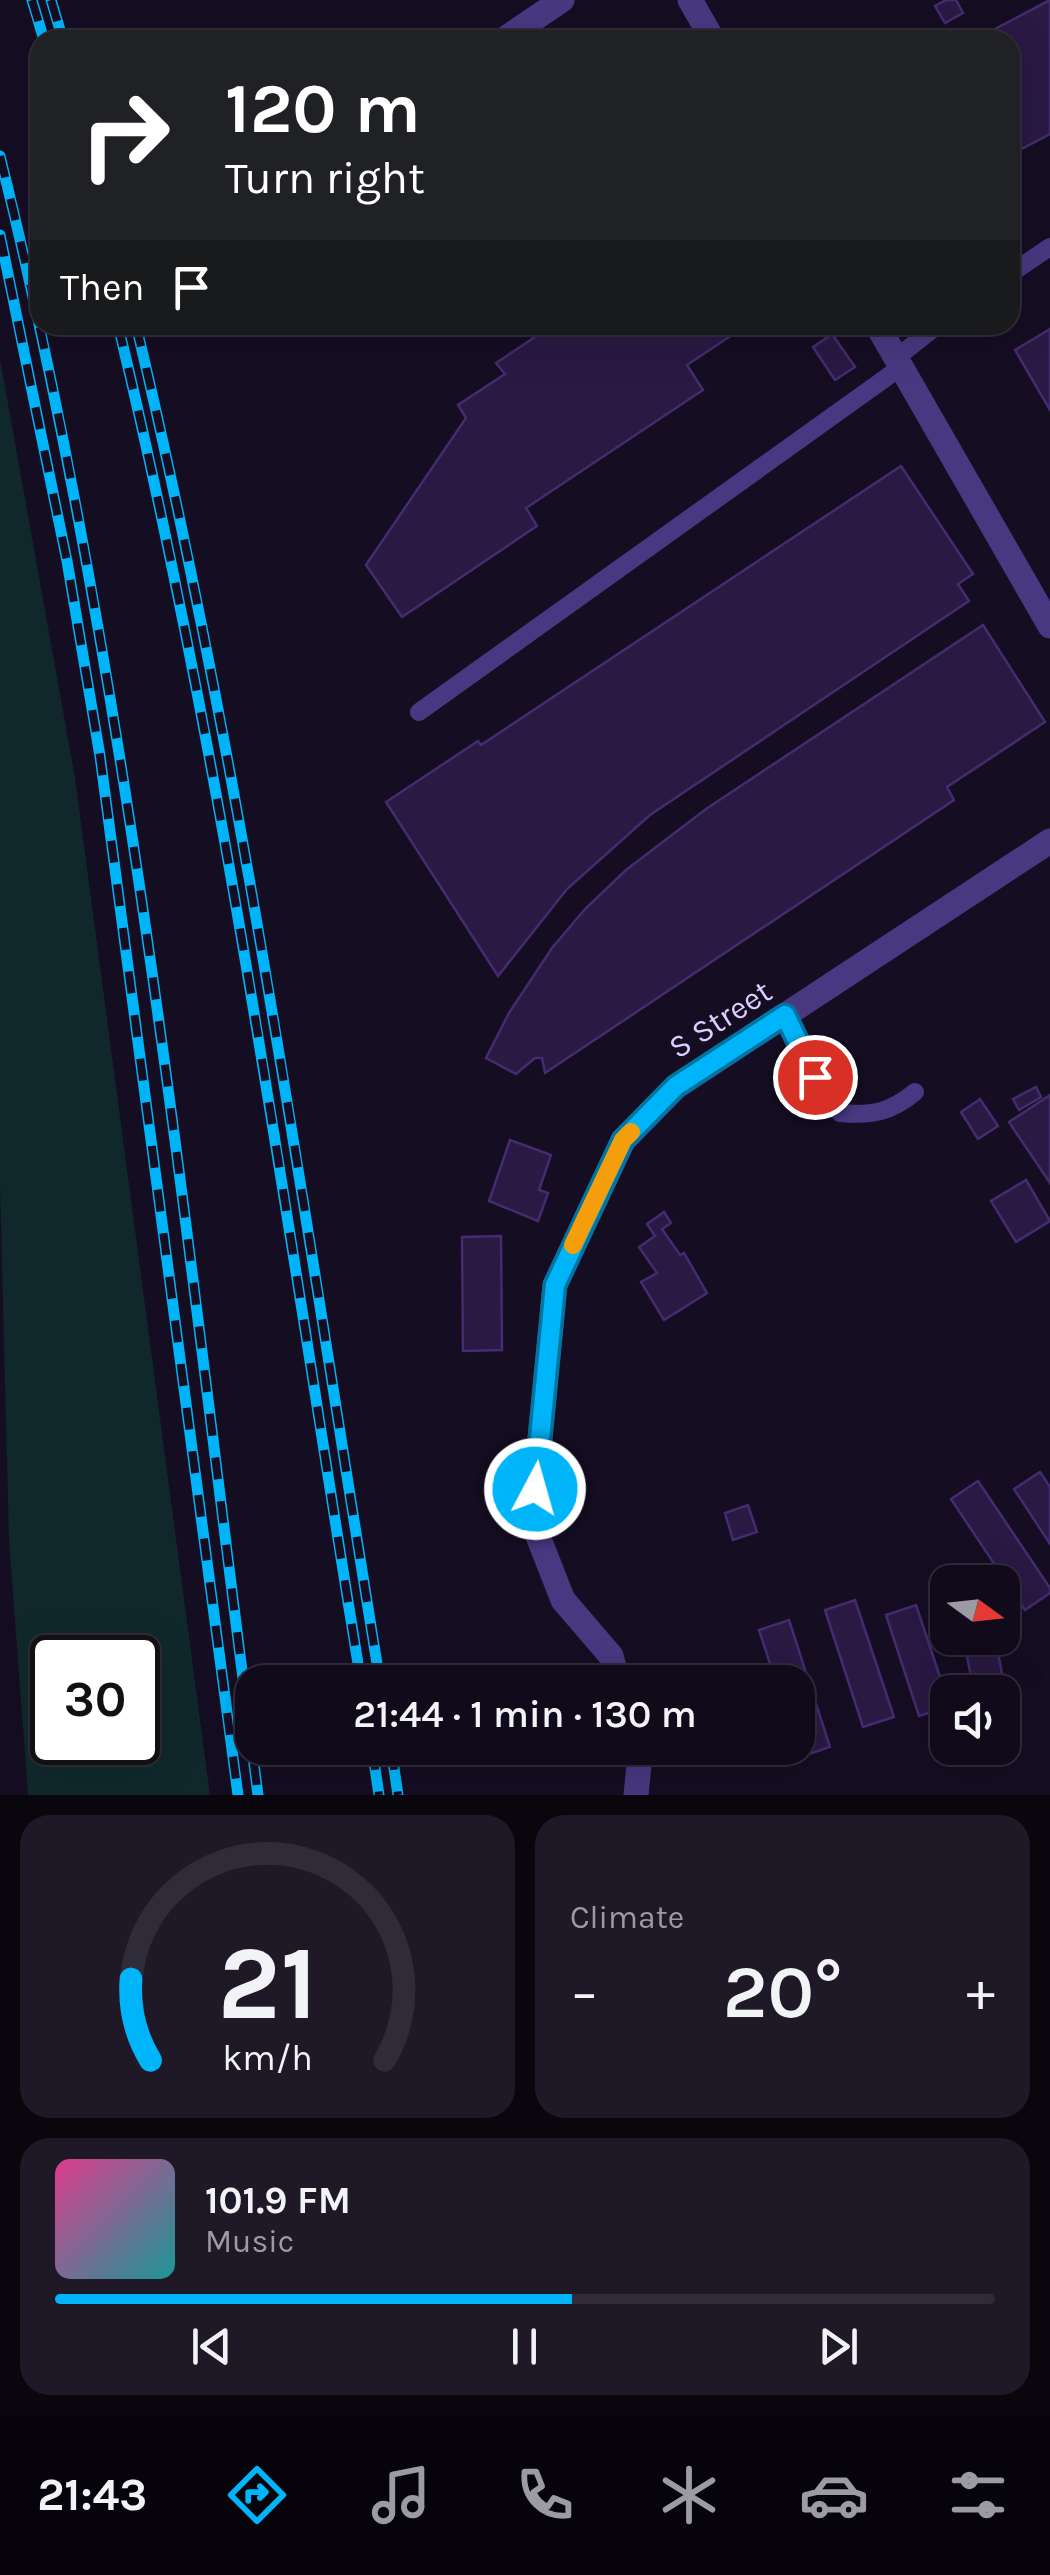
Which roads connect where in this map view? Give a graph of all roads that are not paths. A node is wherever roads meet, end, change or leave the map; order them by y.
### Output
1 (562, 0) edge
2 (690, 0) edge
3 (518, 30) edge
4 (707, 30) edge
5 (1050, 247) edge
6 (1020, 267) edge
7 (883, 335) edge
8 (927, 335) edge
9 (898, 362) junction
10 (1050, 626) edge
11 (418, 712) dead end
12 (1050, 841) edge
13 (785, 1015) junction
14 (916, 1092) dead end
15 (613, 1665) edge
16 (639, 1765) edge
17 (636, 1795) edge

1 - 3 street
2 - 4 street
5 - 6 lane
7 - 9 street
8 - 9 lane
9 - 10 street
9 - 11 lane
12 - 13 street, S Street
13 - 14 lane
13 - 15 street, S Street
16 - 17 street

